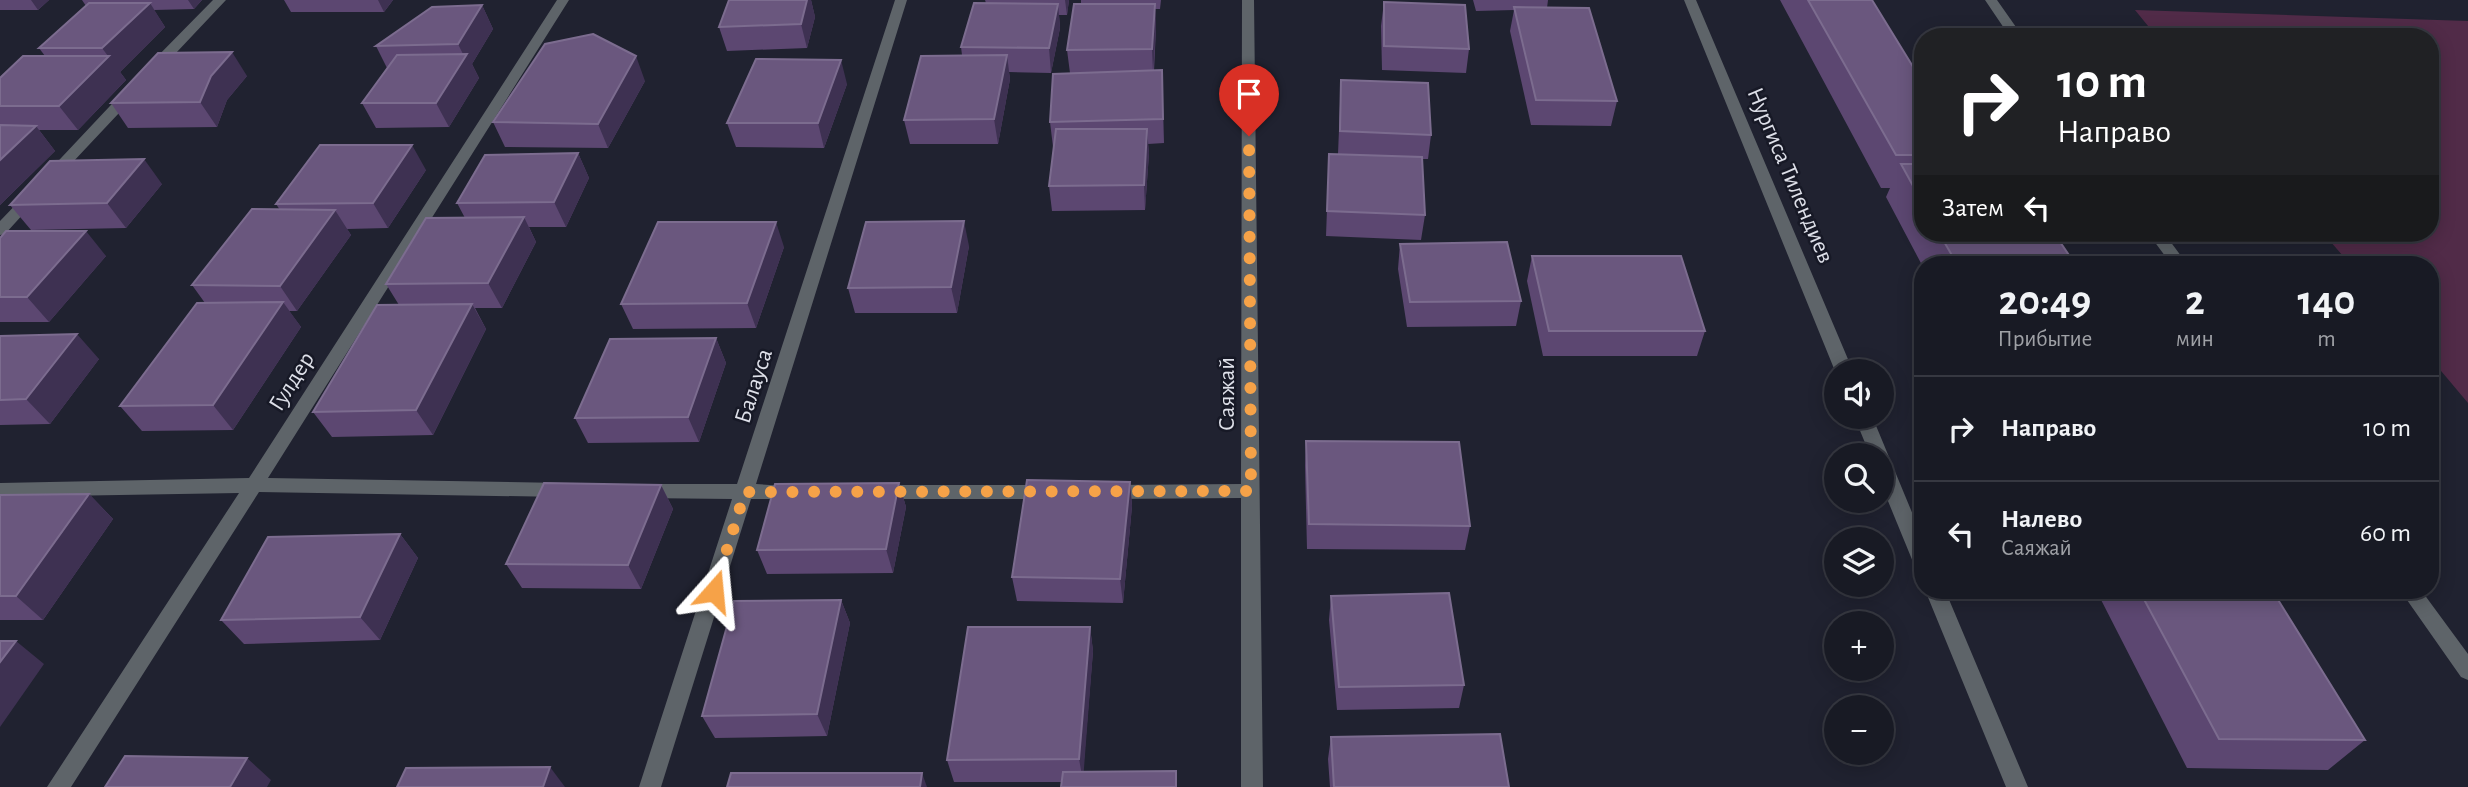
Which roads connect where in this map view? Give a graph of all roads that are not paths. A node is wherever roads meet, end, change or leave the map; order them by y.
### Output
1 (220, 0) edge
2 (563, 0) edge
3 (901, 0) edge
4 (1248, 0) edge
5 (1690, 0) edge
6 (1991, 0) edge
7 (2011, 28) edge
8 (0, 230) edge
9 (1839, 359) edge
10 (254, 485) junction
11 (0, 490) edge
12 (582, 490) edge
13 (622, 491) edge
14 (1251, 491) junction
15 (745, 492) junction
16 (814, 492) edge
17 (855, 492) edge
18 (1060, 492) edge
19 (1087, 492) edge
20 (1894, 492) edge
21 (1914, 540) edge
22 (1939, 599) edge
23 (2416, 599) edge
24 (2468, 671) edge
25 (58, 787) edge
26 (650, 787) edge
27 (1252, 787) edge
28 (2017, 787) edge

1 - 8 street
2 - 10 street, Гулдер
3 - 15 street, Балауса
4 - 14 street, Саяжай
5 - 9 street, Нургиса Тилендиев
6 - 7 street
10 - 11 street
10 - 12 street
10 - 25 street, Гулдер
13 - 15 street
14 - 19 street
14 - 27 street, Саяжай
15 - 16 street
15 - 26 street, Балауса
17 - 18 street
20 - 21 street
22 - 28 street
23 - 24 street

